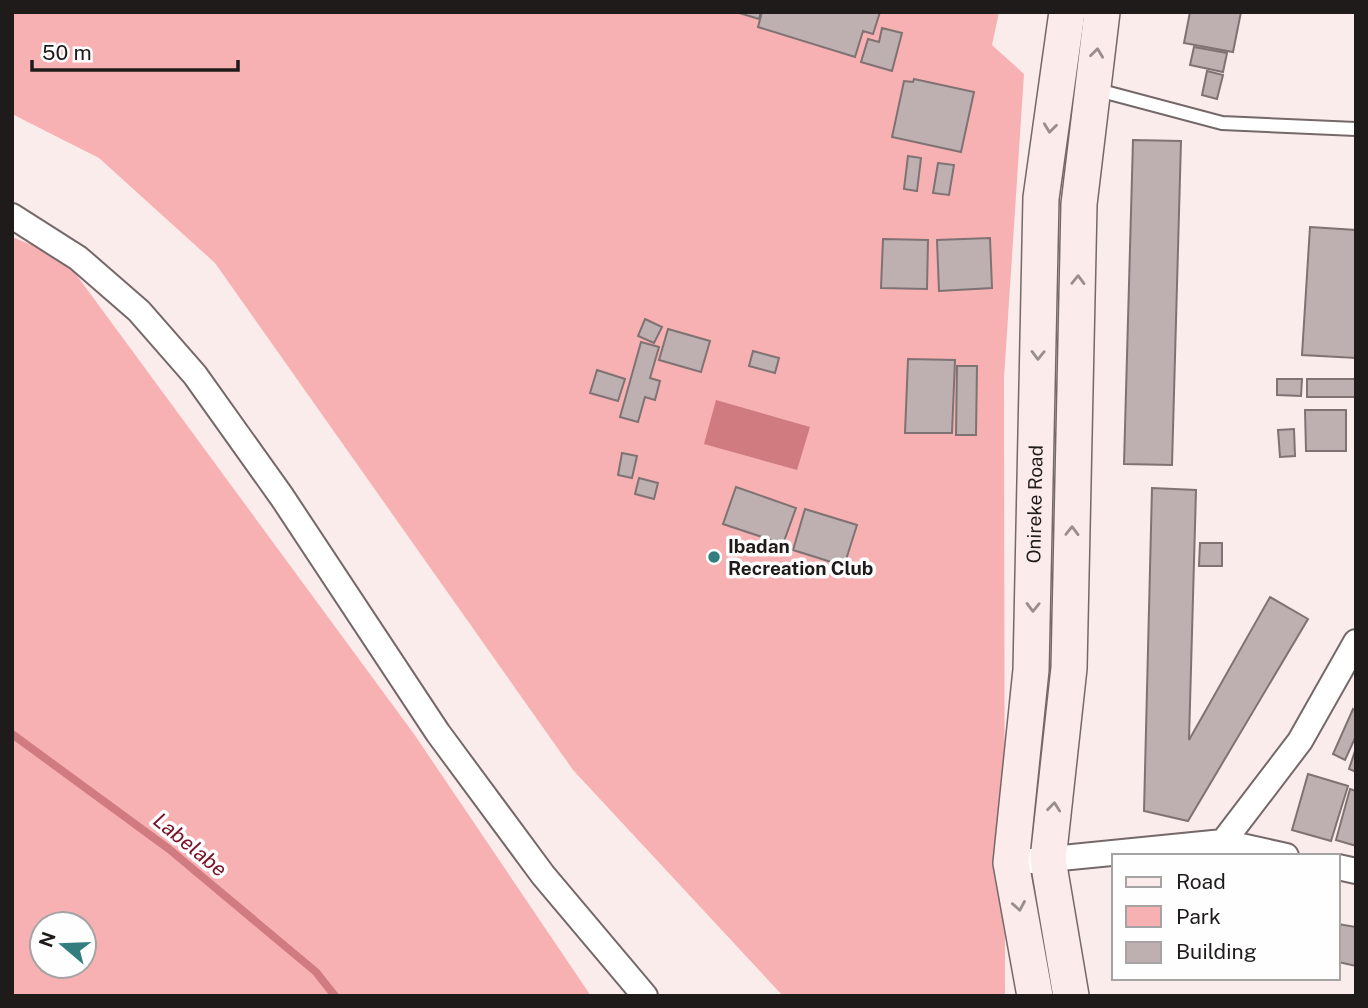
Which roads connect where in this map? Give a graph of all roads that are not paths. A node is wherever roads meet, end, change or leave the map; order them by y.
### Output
1 (1067, 12) edge
2 (1102, 12) edge
3 (1075, 84) junction
4 (1356, 129) edge
5 (12, 216) edge
6 (1356, 642) edge
7 (1223, 842) junction
8 (1277, 854) edge
9 (1048, 860) junction
10 (1011, 863) junction
11 (645, 996) edge
12 (1035, 996) edge
13 (1071, 996) edge

1 - 3 main road, Onireke Road
3 -> 2 main road, Onireke Road
3 - 4 lane
9 -> 3 main road, Onireke Road
3 -> 10 main road, Onireke Road
5 - 11 street
6 - 7 street
7 - 8 street
7 - 9 street
9 - 10 street
9 - 13 main road, Onireke Road
10 -> 12 main road, Onireke Road

